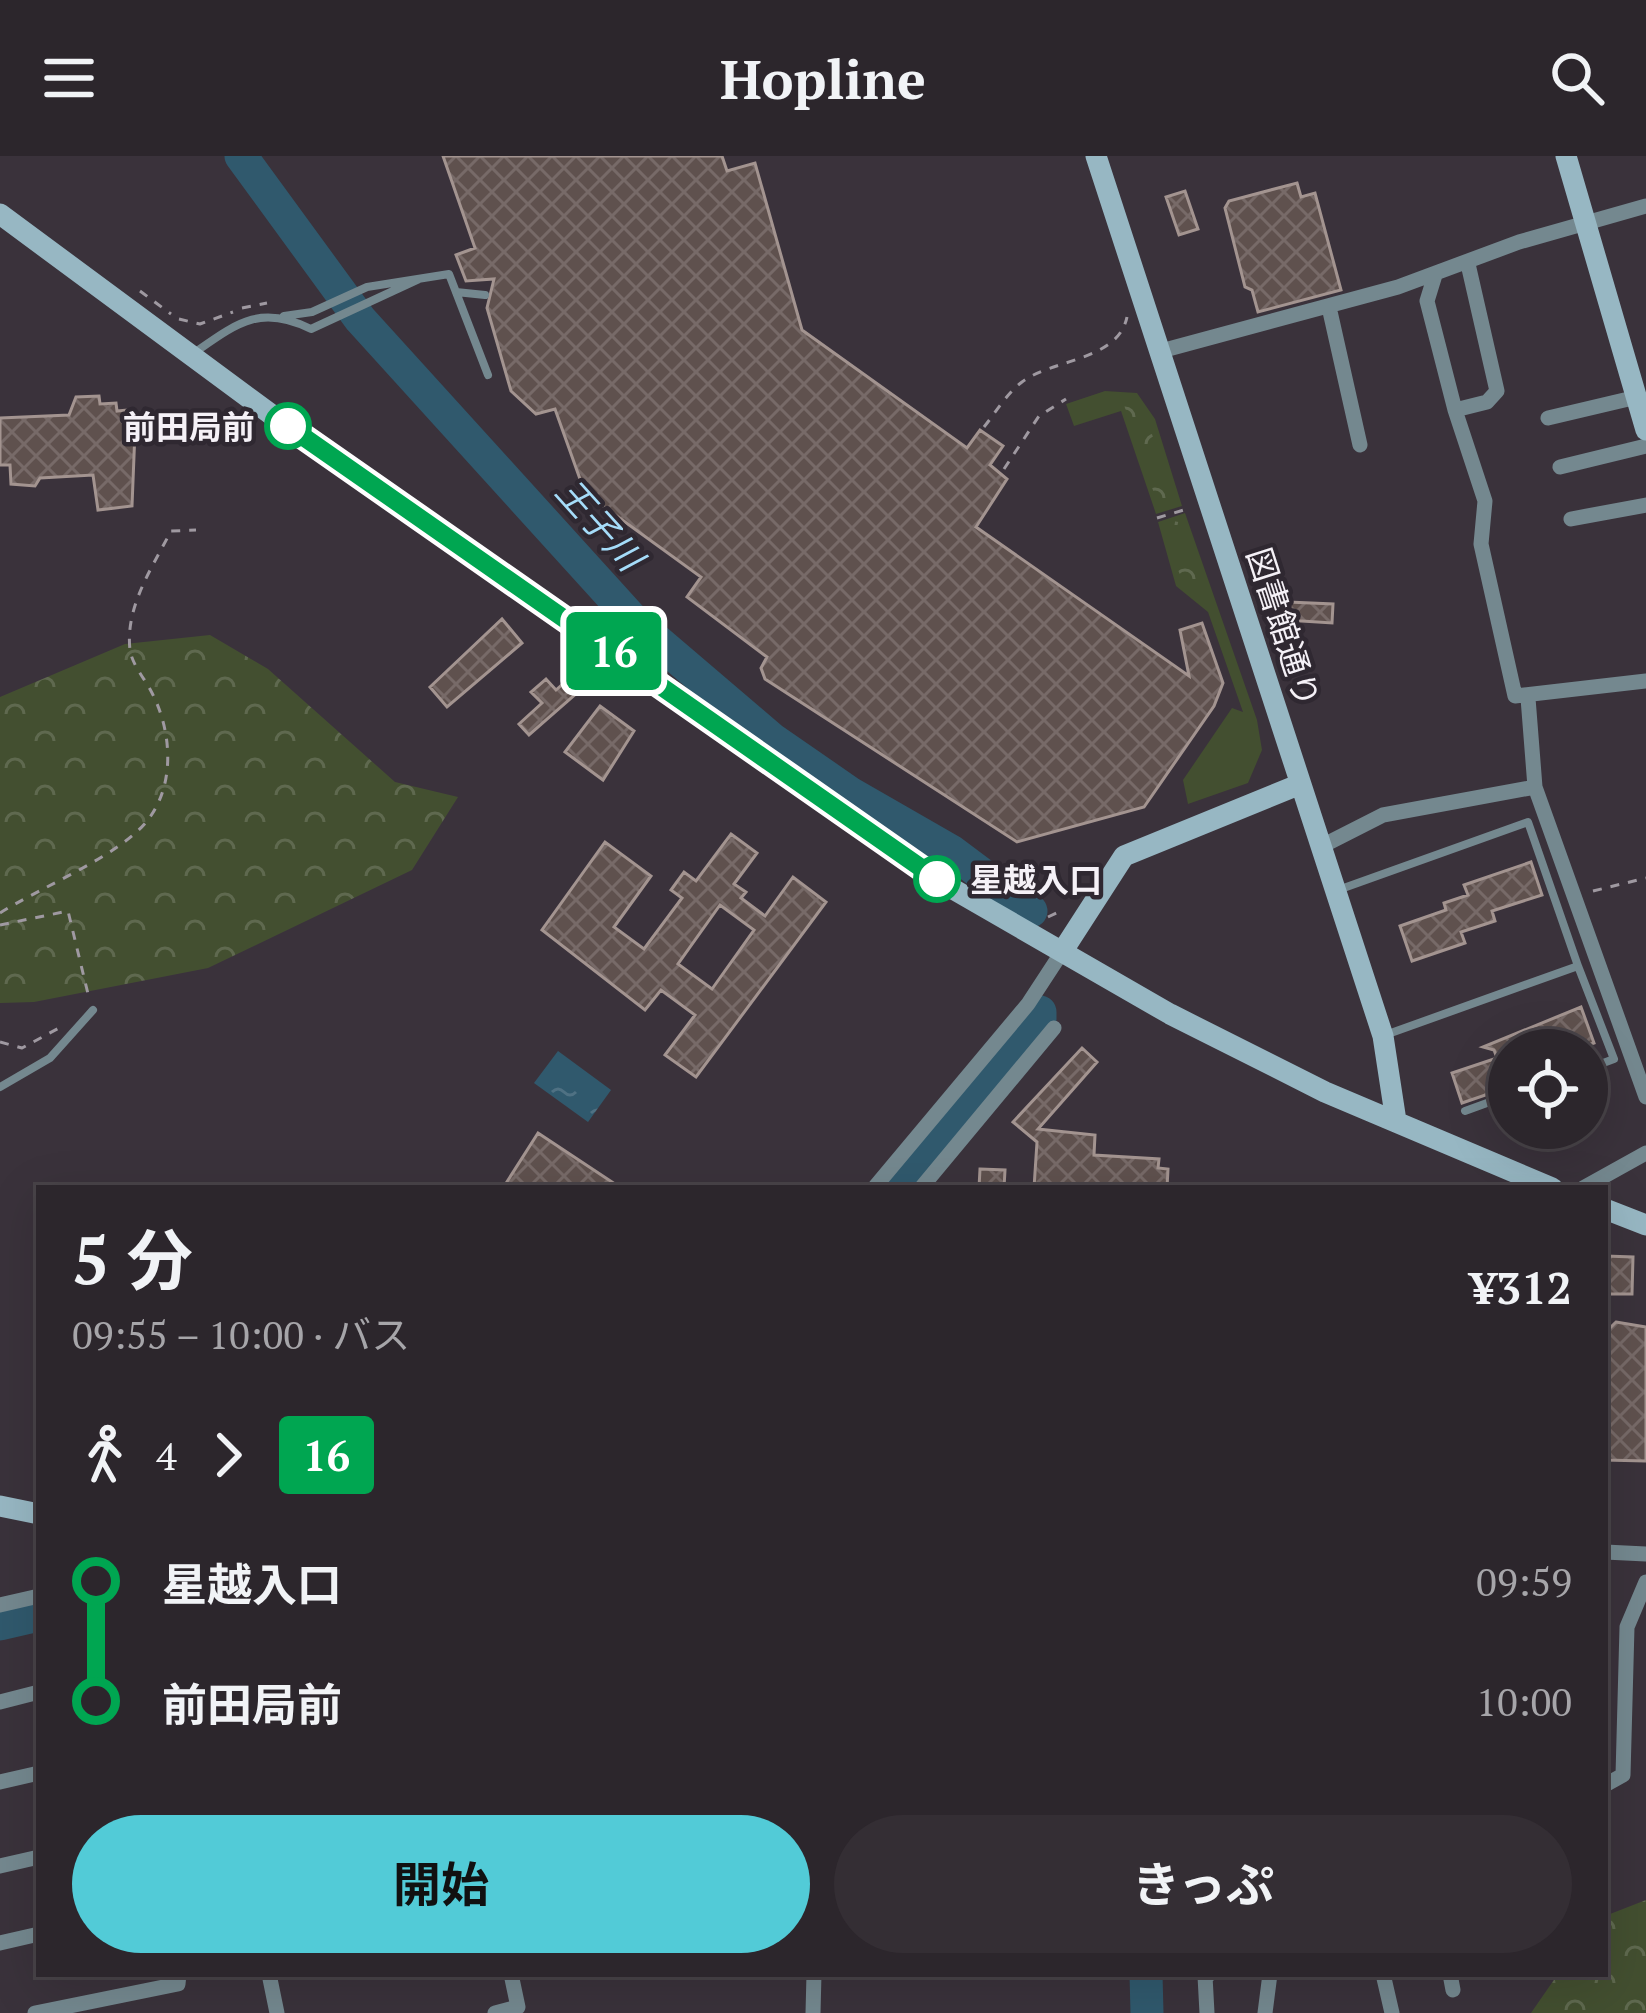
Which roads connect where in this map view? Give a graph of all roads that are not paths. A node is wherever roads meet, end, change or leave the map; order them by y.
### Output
1 (1096, 156) edge
2 (1567, 156) edge
3 (1646, 206) edge
4 (0, 214) edge
5 (1586, 220) junction
6 (1468, 264) junction
7 (425, 275) junction
8 (1435, 275) junction
9 (456, 292) junction
10 (484, 295) dead end
11 (1329, 307) junction
12 (284, 316) junction
13 (1161, 351) junction
14 (192, 355) junction
15 (488, 375) dead end
16 (1636, 397) junction
17 (1455, 410) junction
18 (1548, 418) dead end
19 (1646, 430) edge
20 (1360, 445) dead end
21 (1646, 446) edge
22 (1560, 467) dead end
23 (1646, 505) edge
24 (1571, 519) dead end
25 (1646, 681) edge
26 (1528, 698) junction
27 (1298, 785) junction
28 (1535, 787) junction
29 (1322, 846) junction
30 (1337, 891) junction
31 (1062, 952) junction
32 (1578, 966) junction
33 (93, 1010) road end
34 (1054, 1028) dead end
35 (1602, 1029) edge
36 (1383, 1036) junction
37 (0, 1088) edge
38 (1646, 1097) edge
39 (1488, 1103) edge
40 (1465, 1111) dead end
41 (1396, 1120) junction
42 (1646, 1153) edge
43 (877, 1185) edge
44 (923, 1185) edge
45 (1545, 1185) edge
46 (1587, 1185) edge
47 (1608, 1211) edge
48 (1646, 1226) edge
49 (0, 1505) edge
50 (36, 1513) edge
51 (1608, 1552) edge
52 (1646, 1554) edge
53 (1646, 1582) edge
54 (36, 1597) edge
55 (0, 1605) edge
56 (36, 1693) edge
57 (0, 1702) edge
58 (36, 1774) edge
59 (0, 1782) edge
60 (1608, 1783) edge
61 (36, 1858) edge
62 (0, 1866) edge
63 (36, 1935) edge
64 (0, 1943) edge
65 (178, 1977) edge
66 (269, 1977) edge
67 (512, 1977) edge
68 (814, 1977) edge
69 (1205, 1977) edge
70 (1270, 1977) edge
71 (1384, 1977) edge
72 (35, 2013) edge
73 (277, 2013) edge
74 (494, 2013) edge
75 (813, 2013) edge
76 (1207, 2013) edge
77 (1264, 2013) edge
78 (1391, 2013) edge

1 - 13 street, 図書館通り
2 - 5 street
3 - 5 street
4 - 14 street
5 - 6 street
5 - 16 street
6 - 8 street
6 - 17 street
7 - 9 lane
7 - 12 lane
7 - 12 lane
8 - 11 street
8 - 17 street
9 - 10 lane
9 - 15 lane
11 - 13 street
11 - 20 street
12 - 14 lane
13 - 27 street, 図書館通り
14 - 31 street
16 - 18 street
16 - 19 street
17 - 26 street
21 - 22 street
23 - 24 street
25 - 26 street
26 - 28 street
27 - 29 street, 図書館通り
27 - 31 street
28 - 29 street
28 - 38 street
29 - 30 street, 図書館通り
30 - 32 lane
30 - 36 street, 図書館通り
31 - 41 street
31 - 43 street
32 - 35 lane
32 - 36 lane
33 - 37 lane
34 - 44 street
36 - 41 street, 図書館通り
39 - 40 lane
41 - 45 street
42 - 46 street
47 - 48 street
49 - 50 street
51 - 52 street
53 - 60 street
54 - 55 street
56 - 57 street
58 - 59 street
61 - 62 street
63 - 64 street
65 - 72 street
66 - 73 street
67 - 74 street
68 - 75 street
69 - 76 street
70 - 77 street
71 - 78 street

